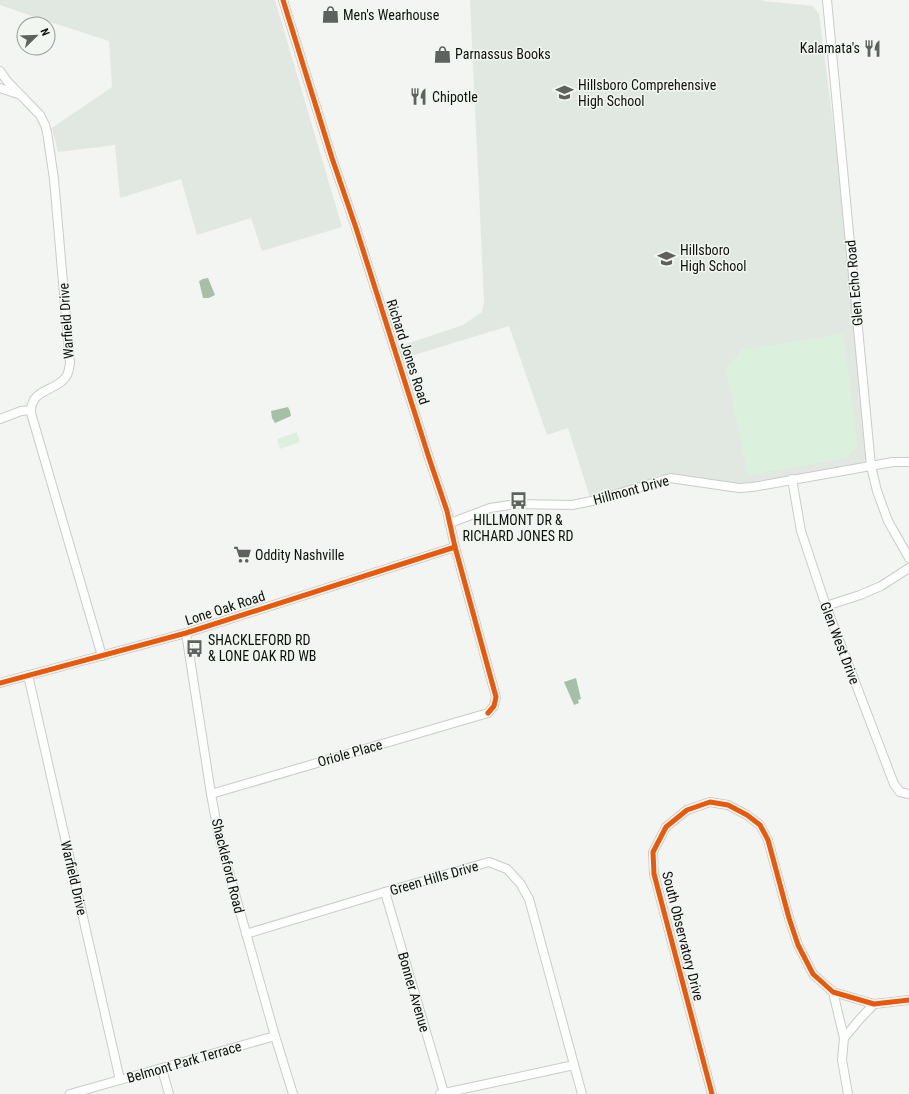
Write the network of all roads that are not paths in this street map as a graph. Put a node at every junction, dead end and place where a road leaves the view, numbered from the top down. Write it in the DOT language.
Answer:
graph roads {
  1 [pos="283,0"];
  2 [pos="827,0"];
  3 [pos="0,72"];
  4 [pos="0,88"];
  5 [pos="20,94"];
  6 [pos="31,410"];
  7 [pos="0,419"];
  8 [pos="909,462"];
  9 [pos="871,466"];
  10 [pos="792,480"];
  11 [pos="450,522"];
  12 [pos="455,547"];
  13 [pos="909,558"];
  14 [pos="909,568"];
  15 [pos="826,606"];
  16 [pos="186,633"];
  17 [pos="102,656"];
  18 [pos="28,676"];
  19 [pos="0,683"];
  20 [pos="488,713"];
  21 [pos="211,794"];
  22 [pos="909,794"];
  23 [pos="385,892"];
  24 [pos="246,934"];
  25 [pos="833,992"];
  26 [pos="909,1000"];
  27 [pos="874,1004"];
  28 [pos="275,1036"];
  29 [pos="844,1038"];
  30 [pos="574,1066"];
  31 [pos="162,1069"];
  32 [pos="120,1080"];
  33 [pos="441,1093"];
  34 [pos="70,1094"];
  35 [pos="169,1094"];
  36 [pos="293,1094"];
  37 [pos="582,1094"];
  38 [pos="712,1094"];
  39 [pos="848,1094"];
  1 -- 11 [label="street, Richard Jones Road"];
  2 -- 9 [label="street, Glen Echo Road"];
  3 -- 5 [label="street, Warfield Drive"];
  4 -- 5 [label="street"];
  5 -- 6 [label="street, Warfield Drive"];
  6 -- 7 [label="street"];
  6 -- 17 [label="street"];
  8 -- 9 [label="street, Hillmont Drive"];
  9 -- 10 [label="street, Hillmont Drive"];
  9 -- 13 [label="street, Glen Echo Road"];
  10 -- 11 [label="street, Hillmont Drive"];
  10 -- 15 [label="street, Glen West Drive"];
  11 -- 12 [label="street, Richard Jones Road"];
  12 -- 16 [label="street, Lone Oak Road"];
  12 -- 20 [label="street, Richard Jones Road"];
  14 -- 15 [label="street"];
  15 -- 22 [label="street, Glen West Drive"];
  16 -- 17 [label="street, Lone Oak Road"];
  16 -- 21 [label="street, Shackleford Road"];
  17 -- 18 [label="street, Lone Oak Road"];
  18 -- 19 [label="street, Lone Oak Road"];
  18 -- 32 [label="street, Warfield Drive"];
  20 -- 21 [label="street, Oriole Place"];
  21 -- 24 [label="street, Shackleford Road"];
  23 -- 24 [label="street, Green Hills Drive"];
  23 -- 30 [label="street, Green Hills Drive"];
  23 -- 33 [label="street, Bonner Avenue"];
  24 -- 28 [label="street, Shackleford Road"];
  25 -- 27 [label="street"];
  25 -- 29 [label="street"];
  25 -- 38 [label="street, South Observatory Drive"];
  26 -- 27 [label="street"];
  27 -- 29 [label="street"];
  28 -- 31 [label="street, Belmont Park Terrace"];
  28 -- 36 [label="street, Shackleford Road"];
  29 -- 39 [label="street"];
  30 -- 33 [label="street"];
  30 -- 37 [label="street, Green Hills Drive"];
  31 -- 32 [label="street, Belmont Park Terrace"];
  31 -- 35 [label="street"];
  32 -- 34 [label="street, Belmont Park Terrace"];
}
